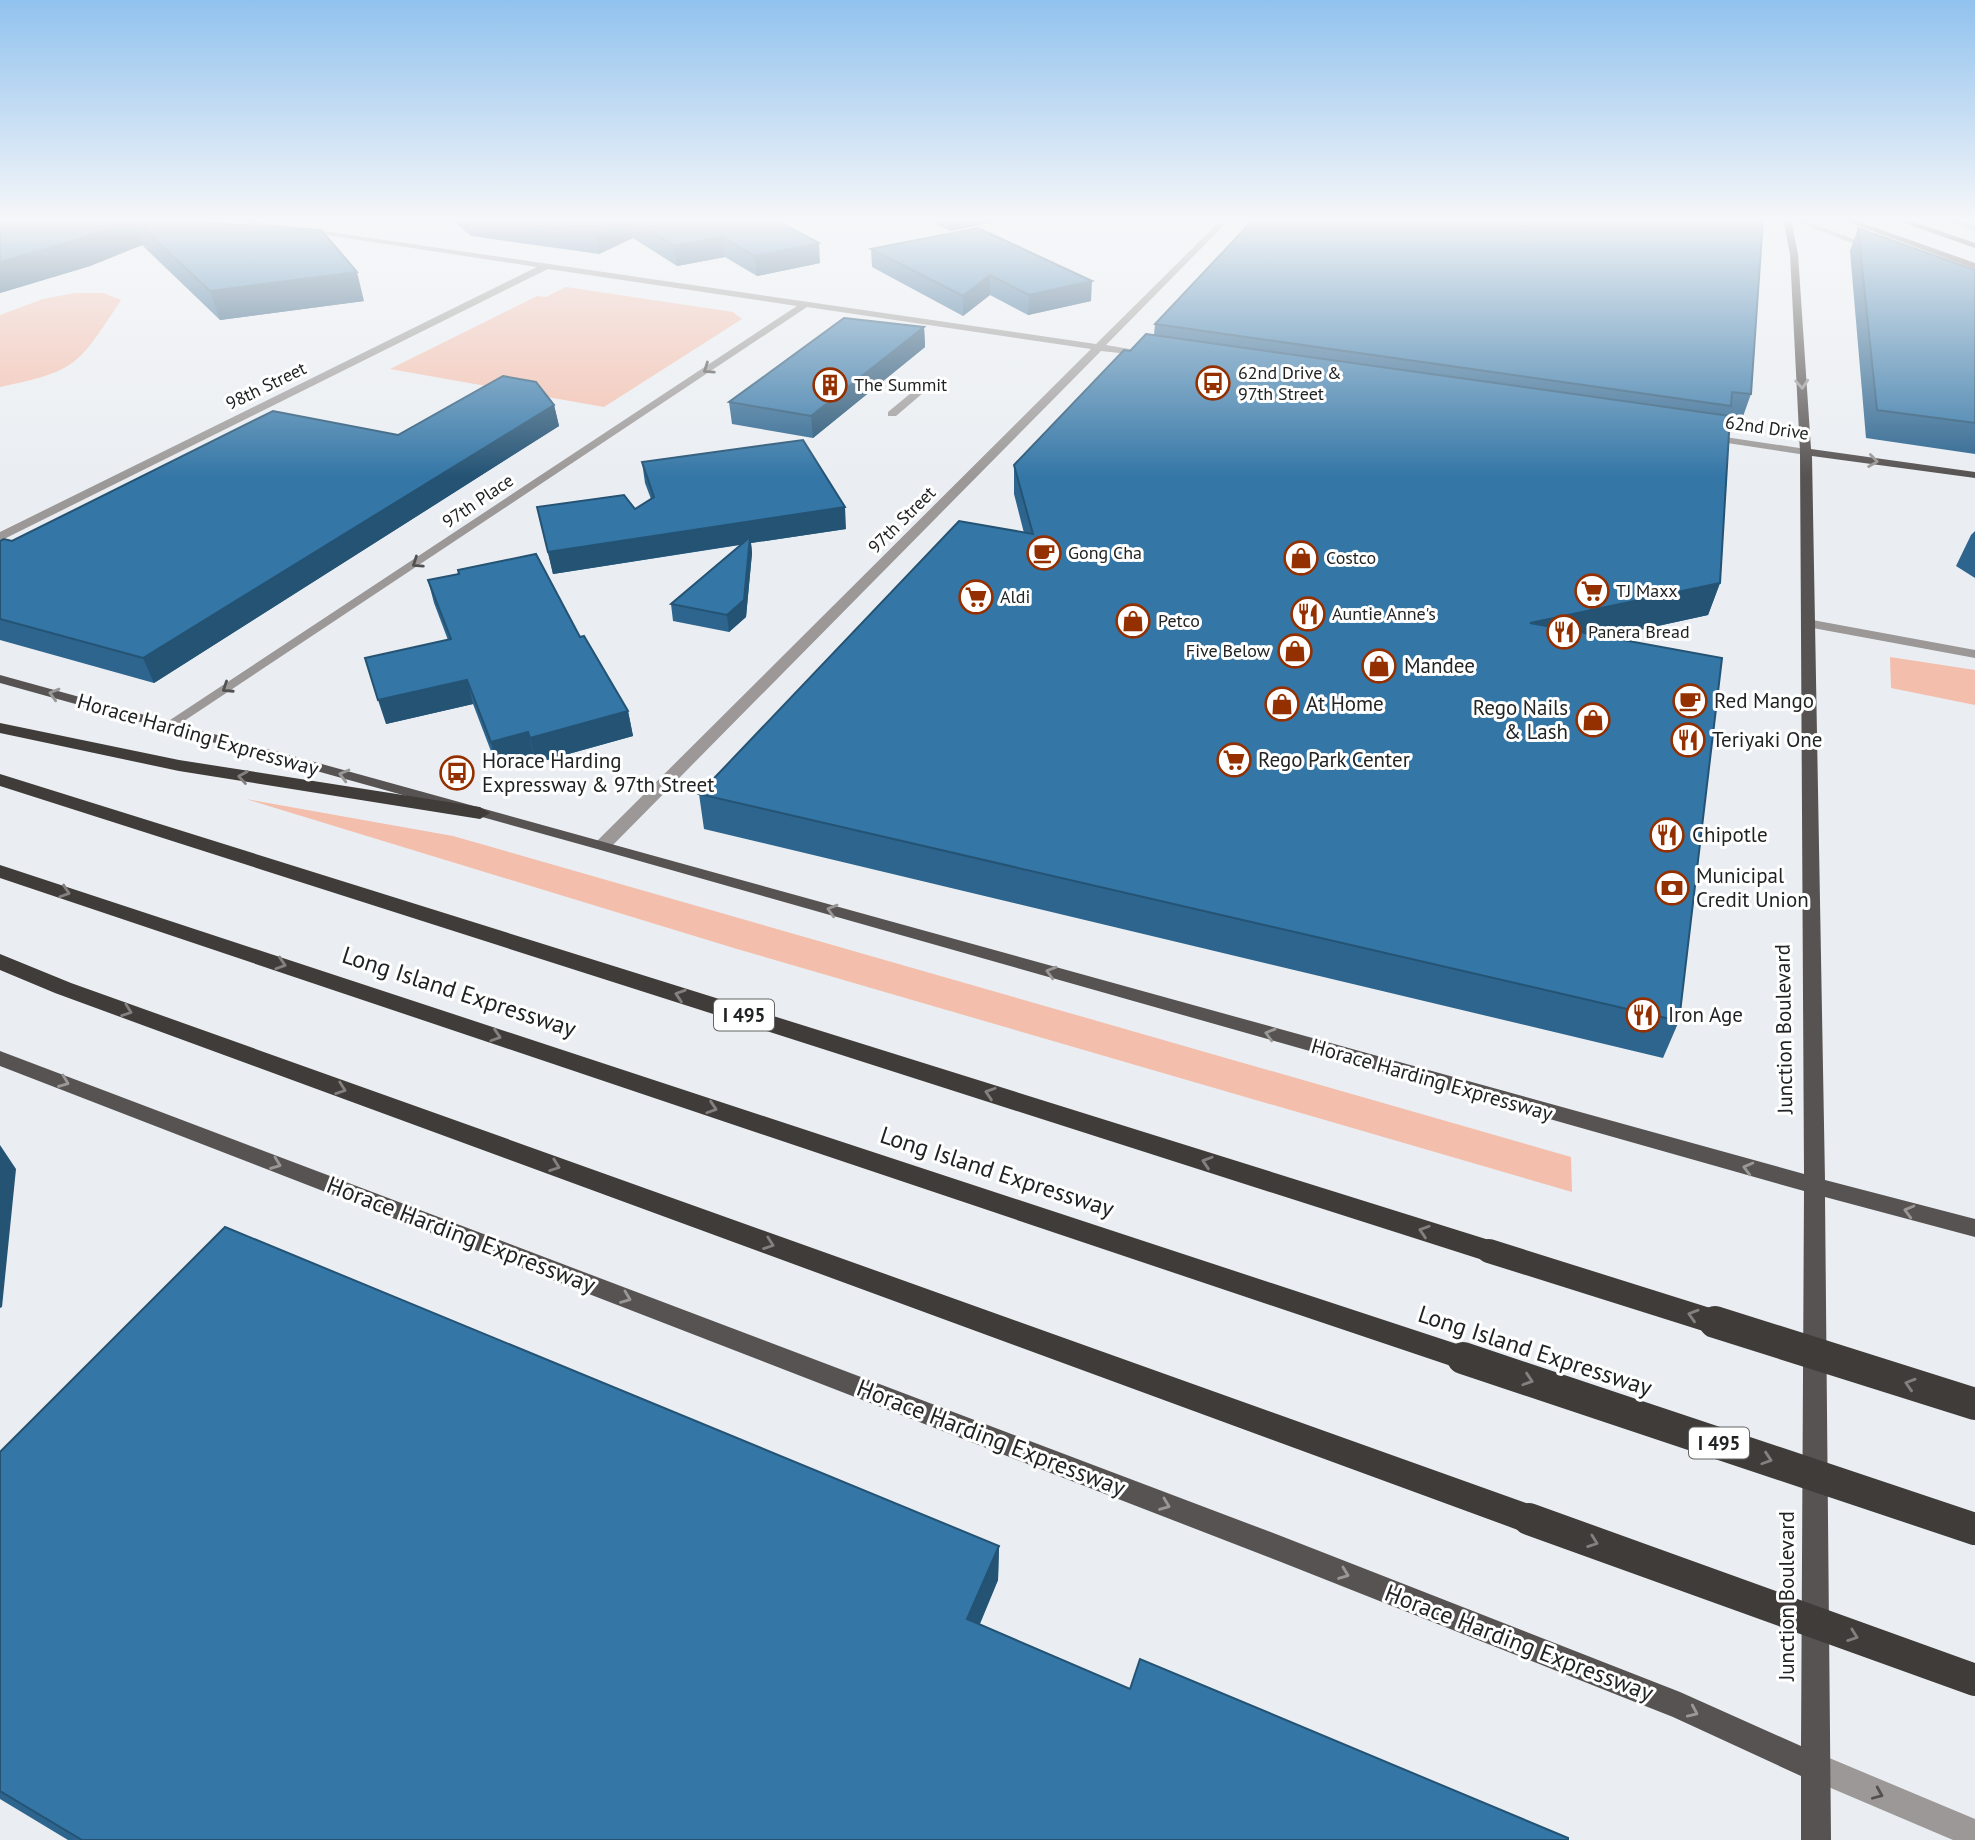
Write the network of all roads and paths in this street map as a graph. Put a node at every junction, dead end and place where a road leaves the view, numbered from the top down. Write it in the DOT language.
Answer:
graph roads {
  1 [pos="469,305"];
  2 [pos="805,305"];
  3 [pos="812,305"];
  4 [pos="1140,305"];
  5 [pos="1797,305"];
  6 [pos="1098,347"];
  7 [pos="1152,355"];
  8 [pos="932,380"];
  9 [pos="892,414"];
  10 [pos="1695,435"];
  11 [pos="1806,452"];
  12 [pos="1975,475"];
  13 [pos="0,537"];
  14 [pos="1807,623"];
  15 [pos="1975,654"];
  16 [pos="0,679"];
  17 [pos="0,727"];
  18 [pos="169,727"];
  19 [pos="0,780"];
  20 [pos="480,813"];
  21 [pos="603,845"];
  22 [pos="0,871"];
  23 [pos="0,961"];
  24 [pos="0,970"];
  25 [pos="63,988"];
  26 [pos="0,1058"];
  27 [pos="1814,1186"];
  28 [pos="1975,1228"];
  29 [pos="1975,1404"];
  30 [pos="1975,1528"];
  31 [pos="1975,1680"];
  32 [pos="1815,1767"];
  33 [pos="1975,1834"];
  34 [pos="1816,1840"];
  1 -- 13 [label="street, 98th Street"];
  2 -- 18 [label="street, 97th Place, one-way"];
  3 -- 6 [label="street"];
  4 -- 6 [label="street, 97th Street"];
  5 -- 11 [label="main road, Junction Boulevard, one-way"];
  6 -- 7 [label="street"];
  6 -- 21 [label="street, 97th Street"];
  8 -- 9 [label="street"];
  10 -- 11 [label="street, 62nd Drive"];
  11 -- 12 [label="main road, 62nd Drive, one-way"];
  11 -- 14 [label="main road, Junction Boulevard"];
  14 -- 15 [label="street"];
  14 -- 27 [label="main road, Junction Boulevard"];
  18 -- 16 [label="main road, Horace Harding Expressway, one-way"];
  20 -- 17 [label="highway, one-way"];
  20 -- 18 [label="main road, Horace Harding Expressway, one-way"];
  29 -- 19 [label="highway, I 495, one-way, bridge"];
  20 -- 21 [label="main road, Horace Harding Expressway"];
  27 -- 21 [label="main road, Horace Harding Expressway, one-way"];
  22 -- 30 [label="highway, Long Island Expressway / I 495, one-way, bridge"];
  23 -- 25 [label="highway"];
  24 -- 25 [label="highway"];
  25 -- 31 [label="highway, one-way, bridge"];
  26 -- 32 [label="main road, Horace Harding Expressway, one-way"];
  28 -- 27 [label="main road, Horace Harding Expressway, one-way"];
  27 -- 32 [label="main road, Junction Boulevard"];
  32 -- 33 [label="street, Horace Harding Expressway, one-way"];
  32 -- 34 [label="main road, Junction Boulevard"];
}
